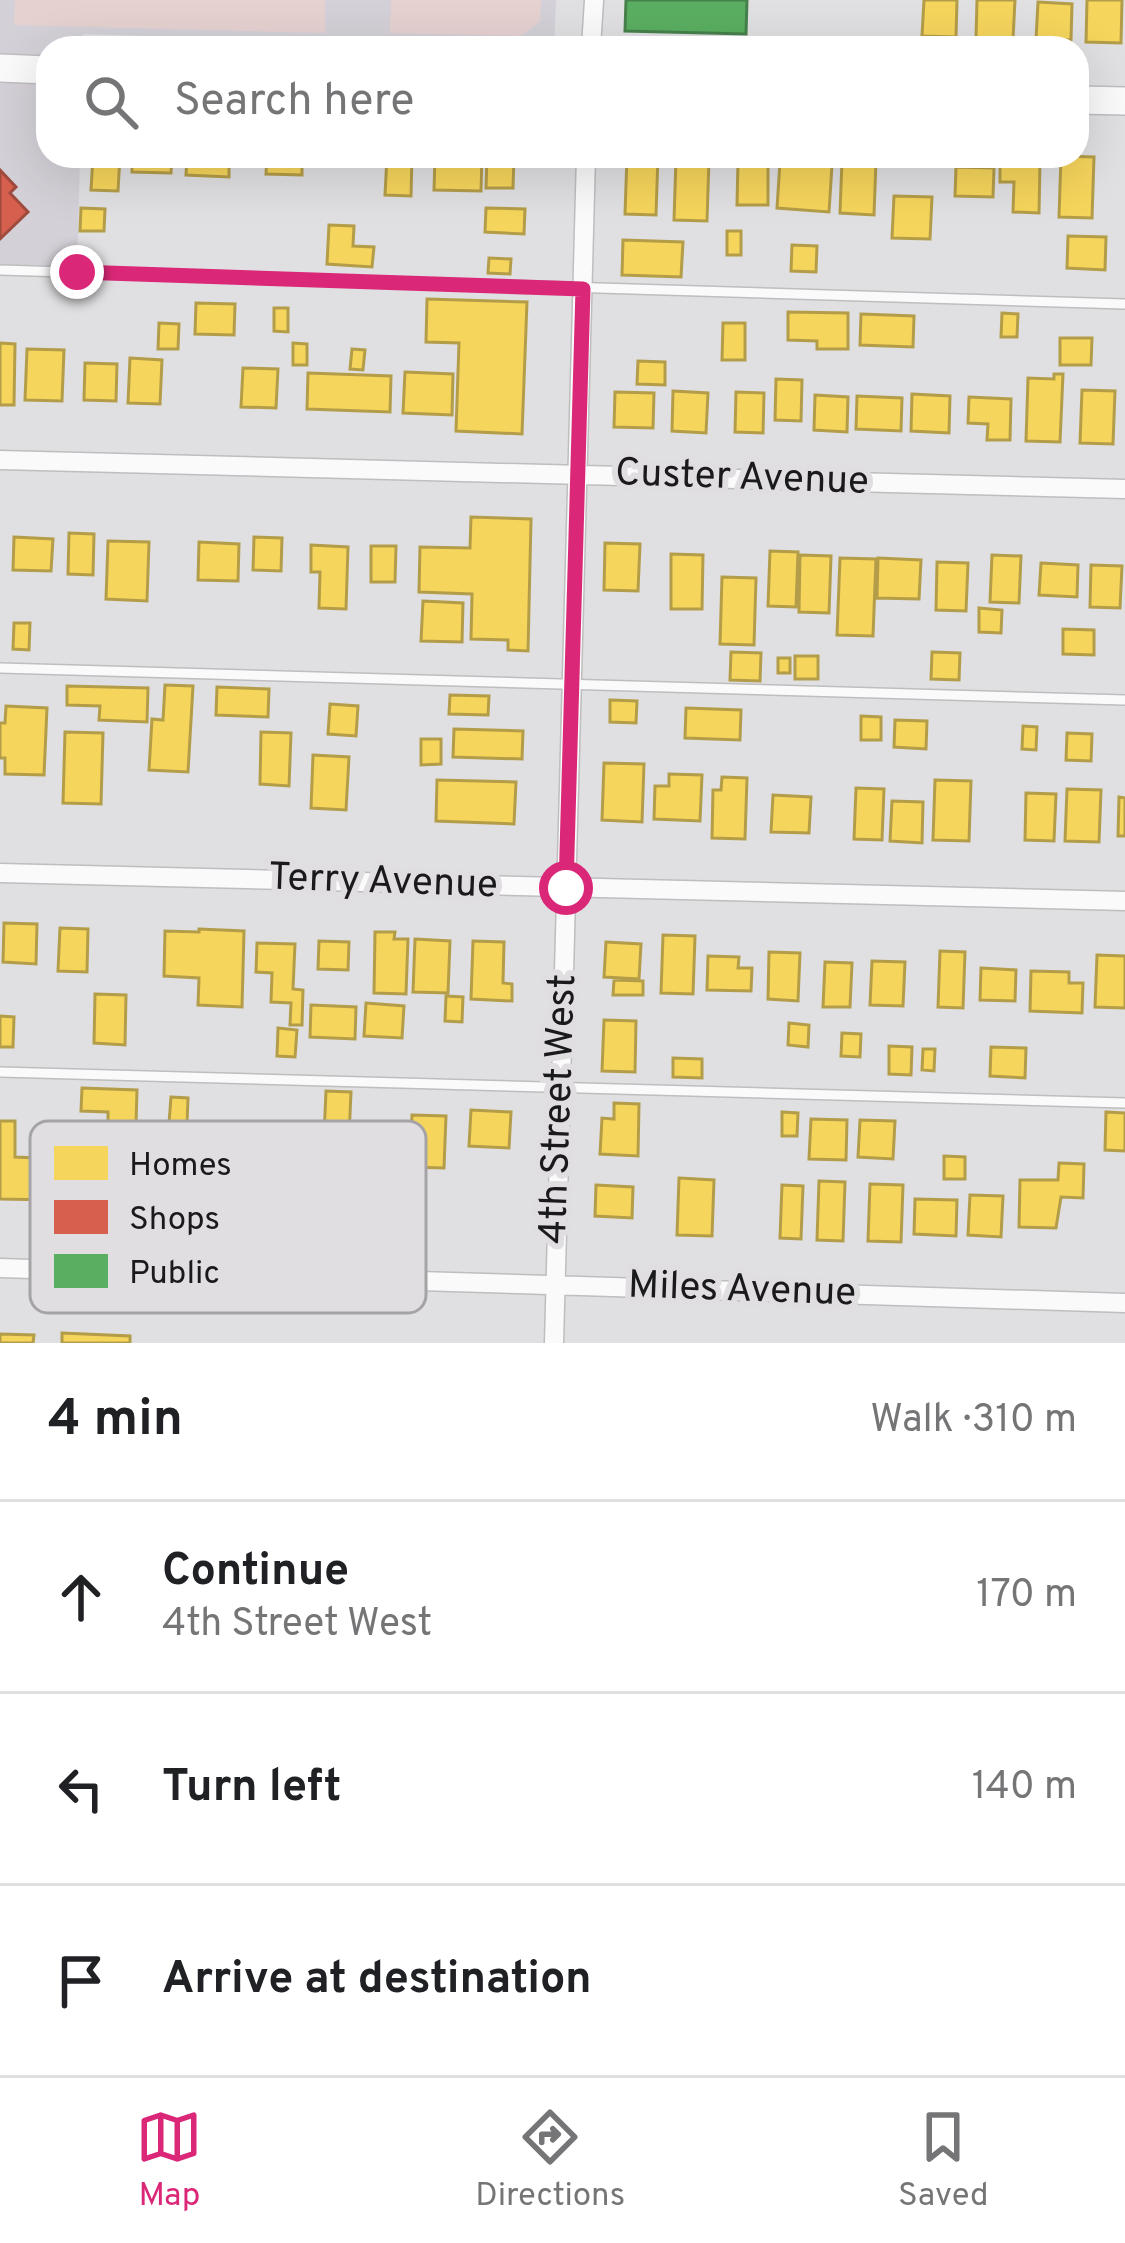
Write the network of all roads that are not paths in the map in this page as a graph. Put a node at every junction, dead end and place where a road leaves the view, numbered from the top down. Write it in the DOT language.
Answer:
graph roads {
  1 [pos="594,0"];
  2 [pos="592,36"];
  3 [pos="0,68"];
  4 [pos="36,70"];
  5 [pos="1089,100"];
  6 [pos="1125,101"];
  7 [pos="586,168"];
  8 [pos="0,270"];
  9 [pos="583,289"];
  10 [pos="1125,304"];
  11 [pos="0,460"];
  12 [pos="578,475"];
  13 [pos="1125,490"];
  14 [pos="0,668"];
  15 [pos="572,685"];
  16 [pos="1125,700"];
  17 [pos="0,873"];
  18 [pos="566,888"];
  19 [pos="1125,901"];
  20 [pos="0,1072"];
  21 [pos="561,1090"];
  22 [pos="1125,1103"];
  23 [pos="0,1268"];
  24 [pos="30,1269"];
  25 [pos="426,1281"];
  26 [pos="556,1285"];
  27 [pos="1125,1303"];
  28 [pos="554,1343"];
  1 -- 2 [label="street"];
  3 -- 4 [label="main road"];
  5 -- 6 [label="main road"];
  7 -- 9 [label="street, 4th Street West"];
  8 -- 9 [label="lane"];
  9 -- 10 [label="lane"];
  9 -- 12 [label="street, 4th Street West"];
  11 -- 12 [label="street, Custer Avenue"];
  12 -- 13 [label="street, Custer Avenue"];
  12 -- 15 [label="street, 4th Street West"];
  14 -- 15 [label="lane"];
  15 -- 16 [label="lane"];
  15 -- 18 [label="street, 4th Street West"];
  17 -- 18 [label="street, Terry Avenue"];
  18 -- 19 [label="street, Terry Avenue"];
  18 -- 21 [label="street, 4th Street West"];
  20 -- 21 [label="lane"];
  21 -- 22 [label="lane"];
  21 -- 26 [label="street, 4th Street West"];
  23 -- 24 [label="street, Miles Avenue"];
  25 -- 26 [label="street, Miles Avenue"];
  26 -- 27 [label="street, Miles Avenue"];
  26 -- 28 [label="street, 4th Street West"];
}
